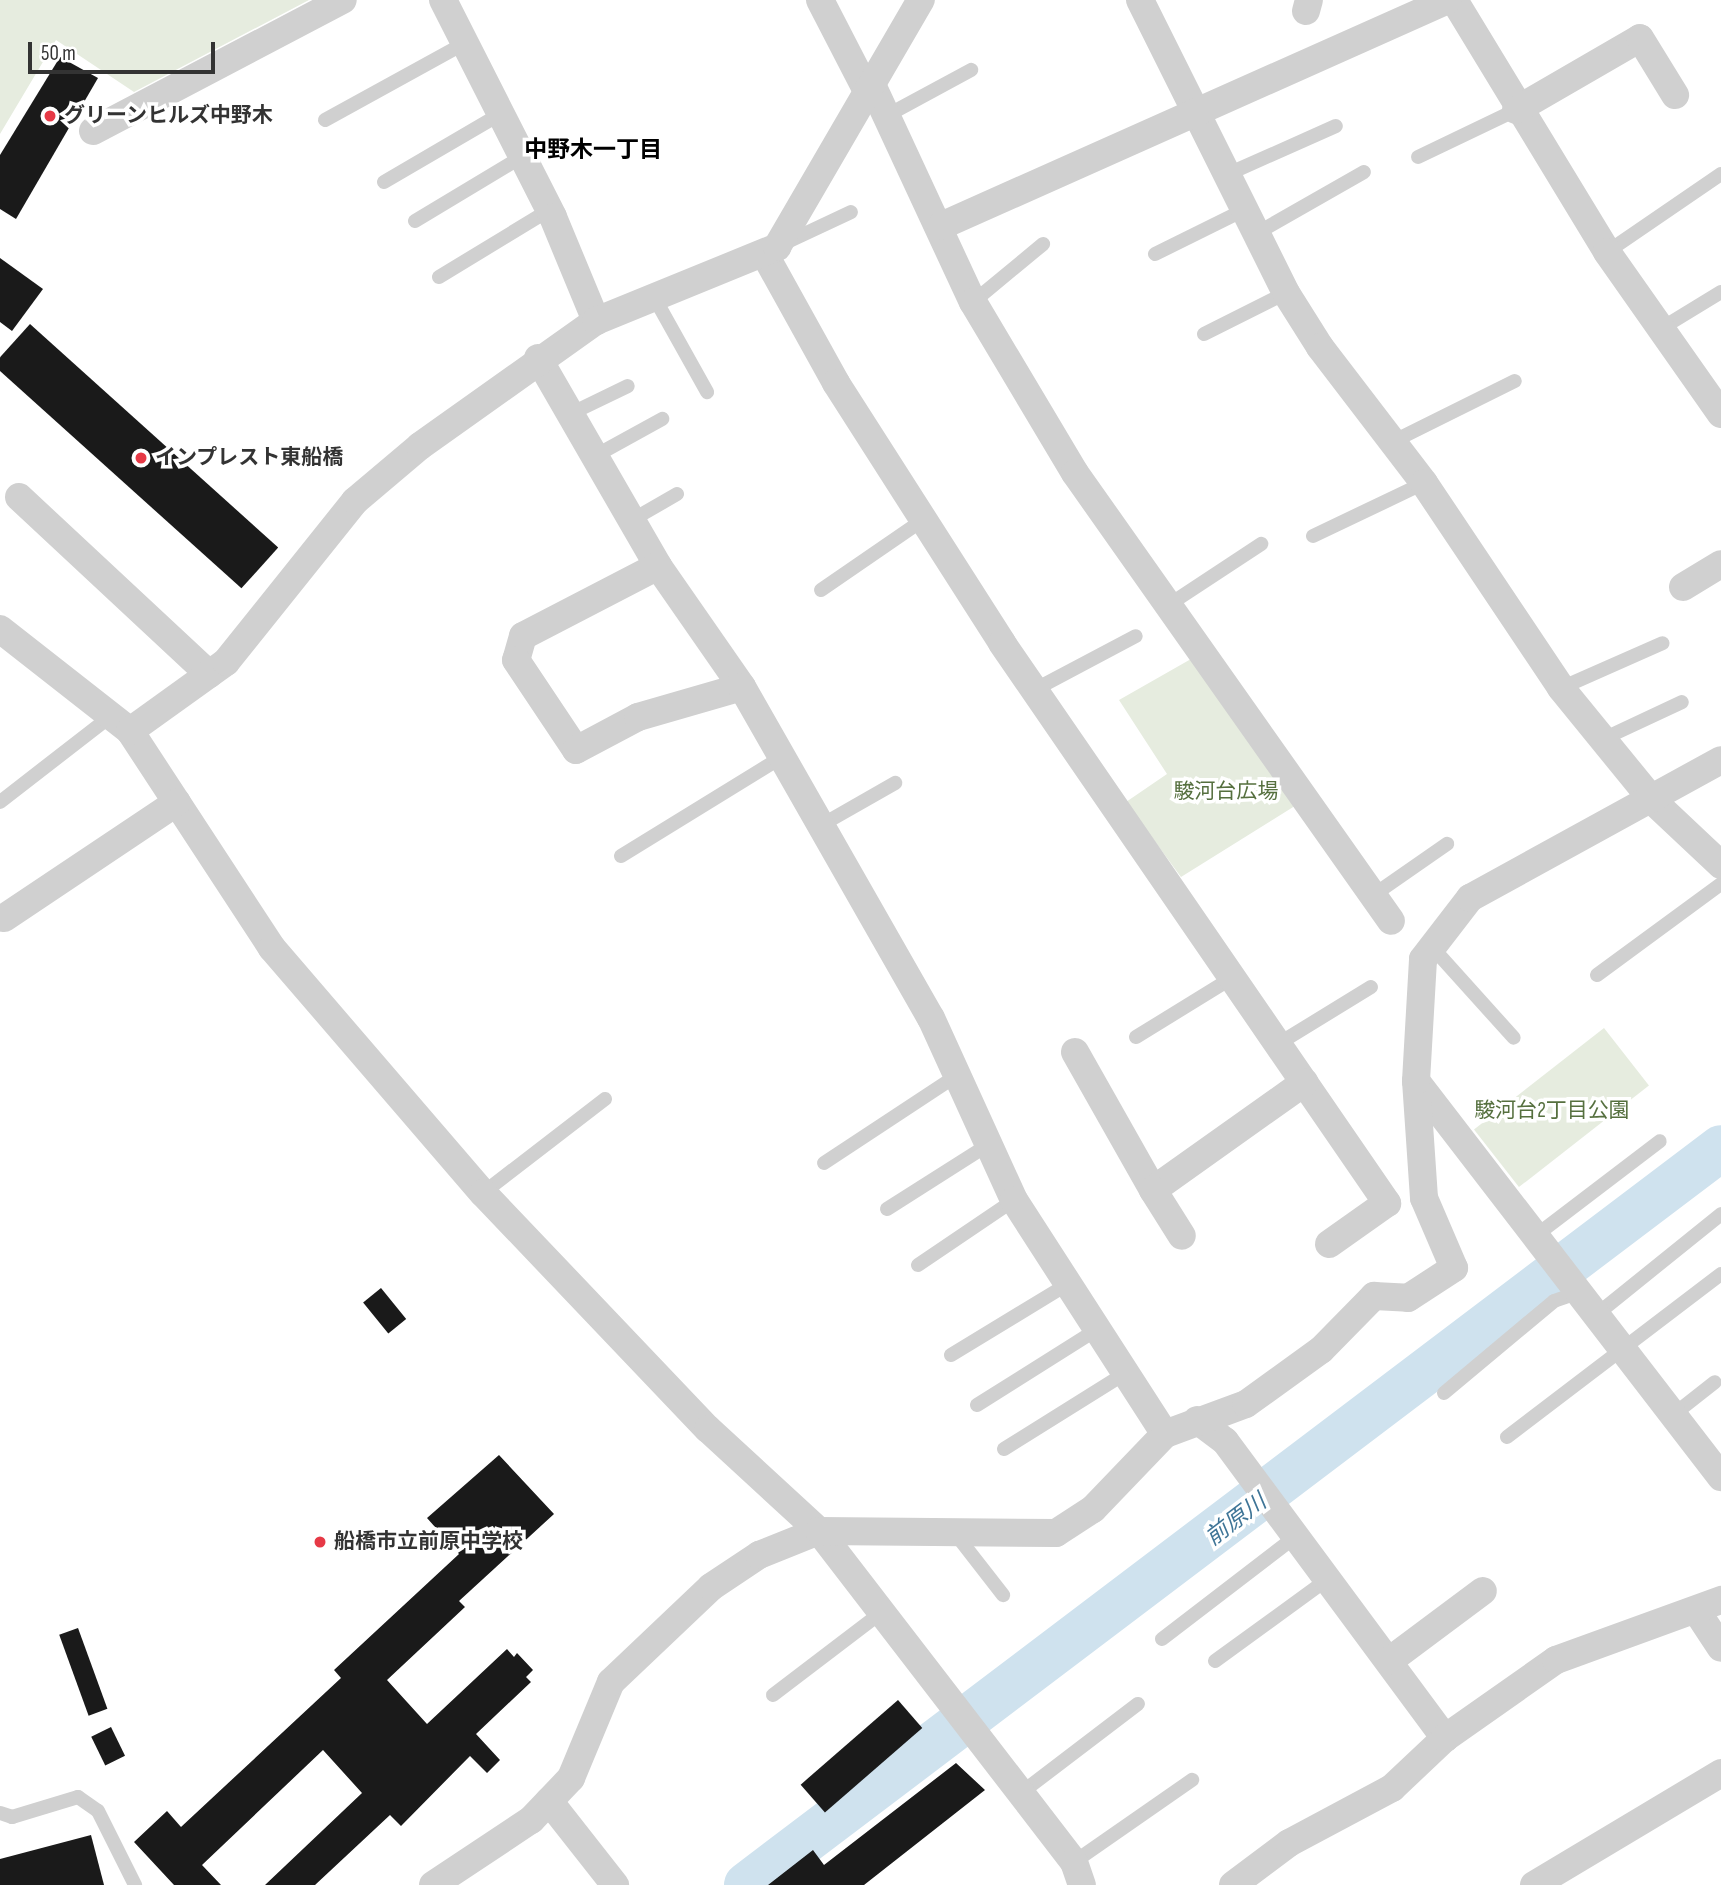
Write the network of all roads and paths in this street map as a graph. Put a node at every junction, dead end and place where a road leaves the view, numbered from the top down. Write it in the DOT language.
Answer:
graph roads {
  1 [pos="343,0"];
  2 [pos="820,0"];
  3 [pos="921,0"];
  4 [pos="1140,0"];
  5 [pos="1448,0"];
  6 [pos="1454,0"];
  7 [pos="446,1"];
  8 [pos="465,43"];
  9 [pos="971,69"];
  10 [pos="1675,95"];
  11 [pos="876,100"];
  12 [pos="1197,107"];
  13 [pos="1516,110"];
  14 [pos="502,113"];
  15 [pos="325,120"];
  16 [pos="1336,127"];
  17 [pos="93,131"];
  18 [pos="523,156"];
  19 [pos="1418,157"];
  20 [pos="1364,172"];
  21 [pos="1228,174"];
  22 [pos="1721,174"];
  23 [pos="384,182"];
  24 [pos="549,210"];
  25 [pos="851,212"];
  26 [pos="415,221"];
  27 [pos="1251,221"];
  28 [pos="940,226"];
  29 [pos="1044,244"];
  30 [pos="770,250"];
  31 [pos="1607,252"];
  32 [pos="1155,254"];
  33 [pos="439,277"];
  34 [pos="1721,292"];
  35 [pos="1286,293"];
  36 [pos="654,297"];
  37 [pos="973,302"];
  38 [pos="596,320"];
  39 [pos="1662,328"];
  40 [pos="1204,334"];
  41 [pos="538,358"];
  42 [pos="1515,381"];
  43 [pos="628,386"];
  44 [pos="707,393"];
  45 [pos="570,414"];
  46 [pos="1721,414"];
  47 [pos="662,419"];
  48 [pos="1392,442"];
  49 [pos="595,456"];
  50 [pos="1424,483"];
  51 [pos="677,494"];
  52 [pos="19,497"];
  53 [pos="632,520"];
  54 [pos="923,520"];
  55 [pos="1313,536"];
  56 [pos="1261,544"];
  57 [pos="1721,564"];
  58 [pos="658,566"];
  59 [pos="1683,587"];
  60 [pos="821,590"];
  61 [pos="1167,606"];
  62 [pos="0,629"];
  63 [pos="1136,636"];
  64 [pos="1663,643"];
  65 [pos="209,674"];
  66 [pos="742,687"];
  67 [pos="1561,688"];
  68 [pos="1034,690"];
  69 [pos="1682,702"];
  70 [pos="121,724"];
  71 [pos="1603,739"];
  72 [pos="785,755"];
  73 [pos="1721,760"];
  74 [pos="895,783"];
  75 [pos="0,802"];
  76 [pos="177,802"];
  77 [pos="1654,802"];
  78 [pos="825,823"];
  79 [pos="1447,844"];
  80 [pos="621,856"];
  81 [pos="1721,865"];
  82 [pos="1721,884"];
  83 [pos="1376,894"];
  84 [pos="4,918"];
  85 [pos="1391,921"];
  86 [pos="1433,947"];
  87 [pos="1597,975"];
  88 [pos="1232,978"];
  89 [pos="1371,987"];
  90 [pos="1136,1037"];
  91 [pos="1514,1038"];
  92 [pos="1278,1044"];
  93 [pos="1075,1052"];
  94 [pos="953,1078"];
  95 [pos="1416,1081"];
  96 [pos="1304,1082"];
  97 [pos="605,1099"];
  98 [pos="1660,1141"];
  99 [pos="988,1145"];
  100 [pos="824,1163"];
  101 [pos="1153,1190"];
  102 [pos="483,1193"];
  103 [pos="1014,1200"];
  104 [pos="887,1209"];
  105 [pos="1721,1214"];
  106 [pos="1182,1236"];
  107 [pos="1534,1237"];
  108 [pos="1329,1244"];
  109 [pos="918,1265"];
  110 [pos="1721,1274"];
  111 [pos="1566,1279"];
  112 [pos="1066,1285"];
  113 [pos="1595,1315"];
  114 [pos="1096,1331"];
  115 [pos="1623,1351"];
  116 [pos="951,1355"];
  117 [pos="1124,1374"];
  118 [pos="1715,1382"];
  119 [pos="1444,1392"];
  120 [pos="977,1405"];
  121 [pos="1673,1415"];
  122 [pos="1198,1420"];
  123 [pos="1165,1434"];
  124 [pos="1507,1437"];
  125 [pos="1004,1449"];
  126 [pos="1721,1477"];
  127 [pos="819,1531"];
  128 [pos="954,1532"];
  129 [pos="1296,1536"];
  130 [pos="1328,1579"];
  131 [pos="1483,1591"];
  132 [pos="1003,1595"];
  133 [pos="1709,1605"];
  134 [pos="882,1612"];
  135 [pos="1162,1639"];
  136 [pos="1721,1648"];
  137 [pos="1215,1661"];
  138 [pos="1389,1661"];
  139 [pos="773,1695"];
  140 [pos="1138,1704"];
  141 [pos="1445,1738"];
  142 [pos="1721,1773"];
  143 [pos="1192,1780"];
  144 [pos="1021,1793"];
  145 [pos="549,1801"];
  146 [pos="0,1813"];
  147 [pos="1078,1874"];
  148 [pos="135,1885"];
  149 [pos="433,1885"];
  150 [pos="615,1885"];
  151 [pos="1233,1885"];
  152 [pos="1534,1885"];
  1 -- 17 [label="street"];
  2 -- 11 [label="street"];
  3 -- 11 [label="street"];
  4 -- 12 [label="street"];
  5 -- 12 [label="street"];
  6 -- 13 [label="street"];
  7 -- 8 [label="street"];
  8 -- 14 [label="street"];
  8 -- 15 [label="lane"];
  9 -- 11 [label="lane"];
  10 -- 13 [label="street"];
  11 -- 28 [label="street"];
  11 -- 30 [label="street"];
  12 -- 21 [label="street"];
  12 -- 28 [label="street"];
  13 -- 19 [label="lane"];
  13 -- 31 [label="street"];
  14 -- 18 [label="street"];
  14 -- 23 [label="lane"];
  16 -- 21 [label="lane"];
  18 -- 24 [label="street"];
  18 -- 26 [label="lane"];
  20 -- 27 [label="lane"];
  21 -- 27 [label="street"];
  22 -- 31 [label="lane"];
  24 -- 33 [label="lane"];
  24 -- 38 [label="street"];
  25 -- 30 [label="lane"];
  27 -- 32 [label="lane"];
  27 -- 35 [label="street"];
  28 -- 37 [label="street"];
  29 -- 37 [label="lane"];
  30 -- 36 [label="street"];
  30 -- 54 [label="street"];
  31 -- 39 [label="street"];
  34 -- 39 [label="lane"];
  35 -- 40 [label="lane"];
  35 -- 48 [label="street"];
  36 -- 38 [label="street"];
  36 -- 44 [label="lane"];
  37 -- 61 [label="street"];
  38 -- 41 [label="street"];
  39 -- 46 [label="street"];
  41 -- 45 [label="street"];
  41 -- 65 [label="street"];
  42 -- 48 [label="lane"];
  43 -- 45 [label="lane"];
  45 -- 49 [label="street"];
  47 -- 49 [label="lane"];
  48 -- 50 [label="street"];
  49 -- 53 [label="street"];
  50 -- 55 [label="lane"];
  50 -- 67 [label="street"];
  51 -- 53 [label="lane"];
  52 -- 65 [label="street"];
  53 -- 58 [label="street"];
  54 -- 60 [label="lane"];
  54 -- 68 [label="street"];
  56 -- 61 [label="lane"];
  57 -- 59 [label="street"];
  58 -- 66 [label="street"];
  58 -- 66 [label="street"];
  61 -- 83 [label="street"];
  62 -- 70 [label="street"];
  63 -- 68 [label="lane"];
  64 -- 67 [label="lane"];
  65 -- 70 [label="street"];
  66 -- 72 [label="street"];
  67 -- 71 [label="street"];
  68 -- 88 [label="street"];
  69 -- 71 [label="lane"];
  70 -- 75 [label="lane"];
  70 -- 76 [label="street"];
  71 -- 77 [label="street"];
  72 -- 78 [label="street"];
  72 -- 80 [label="lane"];
  73 -- 77 [label="street"];
  74 -- 78 [label="lane"];
  76 -- 84 [label="street"];
  76 -- 102 [label="street"];
  77 -- 81 [label="street"];
  77 -- 86 [label="street"];
  78 -- 94 [label="street"];
  79 -- 83 [label="lane"];
  82 -- 87 [label="lane"];
  83 -- 85 [label="street"];
  86 -- 91 [label="lane"];
  86 -- 95 [label="street"];
  88 -- 90 [label="lane"];
  88 -- 92 [label="street"];
  89 -- 92 [label="lane"];
  92 -- 96 [label="street"];
  93 -- 101 [label="street"];
  94 -- 99 [label="street"];
  94 -- 100 [label="lane"];
  95 -- 107 [label="street"];
  95 -- 122 [label="street"];
  96 -- 101 [label="street"];
  96 -- 108 [label="street"];
  97 -- 102 [label="lane"];
  98 -- 107 [label="lane"];
  99 -- 103 [label="street"];
  99 -- 104 [label="lane"];
  101 -- 106 [label="street"];
  102 -- 127 [label="street"];
  103 -- 109 [label="lane"];
  103 -- 112 [label="street"];
  105 -- 113 [label="lane"];
  107 -- 111 [label="street"];
  110 -- 115 [label="lane"];
  111 -- 113 [label="street"];
  111 -- 119 [label="lane"];
  112 -- 114 [label="street"];
  112 -- 116 [label="lane"];
  113 -- 115 [label="street"];
  114 -- 117 [label="street"];
  114 -- 120 [label="lane"];
  115 -- 121 [label="street"];
  115 -- 124 [label="lane"];
  117 -- 123 [label="street"];
  117 -- 125 [label="lane"];
  118 -- 121 [label="lane"];
  121 -- 126 [label="street"];
  122 -- 123 [label="street"];
  122 -- 129 [label="street"];
  123 -- 128 [label="street"];
  127 -- 128 [label="street"];
  127 -- 134 [label="street"];
  127 -- 145 [label="street"];
  128 -- 132 [label="lane"];
  129 -- 130 [label="street"];
  129 -- 135 [label="lane"];
  130 -- 137 [label="lane"];
  130 -- 138 [label="street"];
  131 -- 138 [label="street"];
  133 -- 136 [label="street"];
  133 -- 141 [label="street"];
  134 -- 139 [label="lane"];
  134 -- 144 [label="street"];
  138 -- 141 [label="street"];
  140 -- 144 [label="lane"];
  141 -- 151 [label="street"];
  142 -- 152 [label="street"];
  143 -- 147 [label="lane"];
  144 -- 147 [label="street"];
  145 -- 149 [label="street"];
  145 -- 150 [label="street"];
  146 -- 148 [label="lane"];
}
